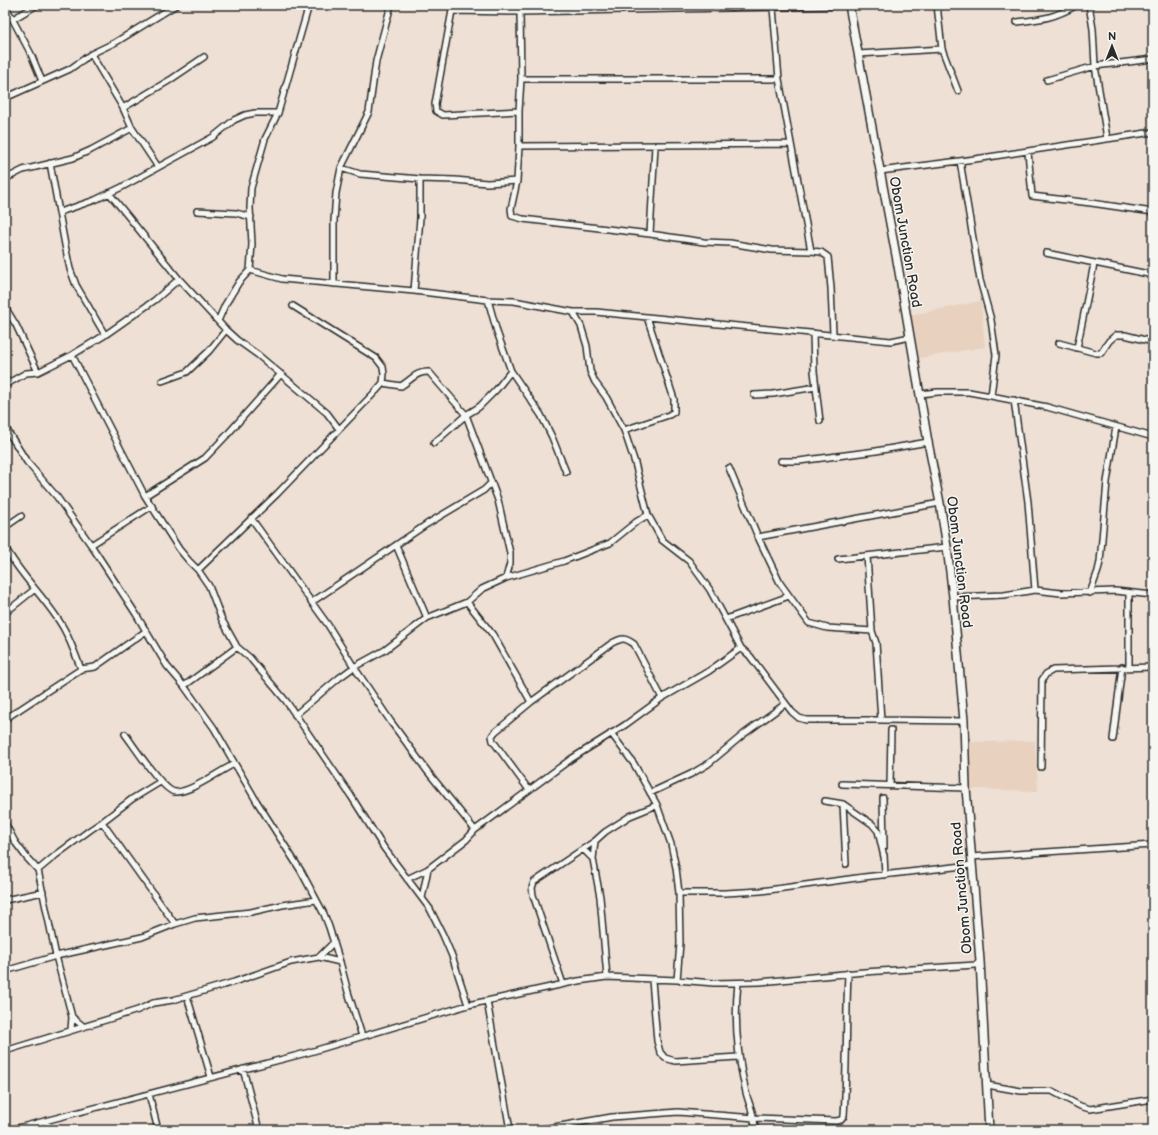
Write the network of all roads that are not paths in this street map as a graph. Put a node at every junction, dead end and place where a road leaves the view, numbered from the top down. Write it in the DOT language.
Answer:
graph roads {
  1 [pos="5,5"];
  2 [pos="37,5"];
  3 [pos="176,5"];
  4 [pos="309,5"];
  5 [pos="391,5"];
  6 [pos="838,5"];
  7 [pos="849,5"];
  8 [pos="937,5"];
  9 [pos="1077,5"];
  10 [pos="1089,5"];
  11 [pos="452,8"];
  12 [pos="773,8"];
  13 [pos="520,12"];
  14 [pos="13,19"];
  15 [pos="1017,22"];
  16 [pos="942,49"];
  17 [pos="91,54"];
  18 [pos="858,54"];
  19 [pos="204,57"];
  20 [pos="1153,59"];
  21 [pos="1095,66"];
  22 [pos="779,79"];
  23 [pos="521,80"];
  24 [pos="1047,80"];
  25 [pos="42,82"];
  26 [pos="958,91"];
  27 [pos="5,98"];
  28 [pos="123,108"];
  29 [pos="519,111"];
  30 [pos="278,113"];
  31 [pos="132,128"];
  32 [pos="1153,132"];
  33 [pos="1107,138"];
  34 [pos="791,144"];
  35 [pos="520,146"];
  36 [pos="655,146"];
  37 [pos="1028,152"];
  38 [pos="960,161"];
  39 [pos="50,162"];
  40 [pos="158,167"];
  41 [pos="341,168"];
  42 [pos="880,172"];
  43 [pos="5,179"];
  44 [pos="420,179"];
  45 [pos="517,181"];
  46 [pos="109,194"];
  47 [pos="60,212"];
  48 [pos="197,212"];
  49 [pos="1153,212"];
  50 [pos="251,217"];
  51 [pos="650,234"];
  52 [pos="811,251"];
  53 [pos="1046,254"];
  54 [pos="1094,264"];
  55 [pos="250,270"];
  56 [pos="1153,275"];
  57 [pos="179,279"];
  58 [pos="334,284"];
  59 [pos="414,291"];
  60 [pos="488,300"];
  61 [pos="294,306"];
  62 [pos="5,307"];
  63 [pos="573,312"];
  64 [pos="647,317"];
  65 [pos="218,321"];
  66 [pos="226,330"];
  67 [pos="813,333"];
  68 [pos="833,334"];
  69 [pos="105,335"];
  70 [pos="910,337"];
  71 [pos="1153,342"];
  72 [pos="1059,343"];
  73 [pos="1077,348"];
  74 [pos="72,355"];
  75 [pos="511,371"];
  76 [pos="38,372"];
  77 [pos="280,374"];
  78 [pos="162,381"];
  79 [pos="383,383"];
  80 [pos="5,385"];
  81 [pos="816,387"];
  82 [pos="920,394"];
  83 [pos="754,396"];
  84 [pos="991,396"];
  85 [pos="1014,400"];
  86 [pos="466,415"];
  87 [pos="820,421"];
  88 [pos="5,427"];
  89 [pos="1116,427"];
  90 [pos="339,429"];
  91 [pos="624,430"];
  92 [pos="1153,437"];
  93 [pos="928,442"];
  94 [pos="434,443"];
  95 [pos="782,461"];
  96 [pos="729,468"];
  97 [pos="566,472"];
  98 [pos="491,483"];
  99 [pos="145,496"];
  100 [pos="940,503"];
  101 [pos="152,506"];
  102 [pos="648,515"];
  103 [pos="21,516"];
  104 [pos="251,518"];
  105 [pos="5,527"];
  106 [pos="758,537"];
  107 [pos="91,545"];
  108 [pos="396,545"];
  109 [pos="5,547"];
  110 [pos="947,547"];
  111 [pos="867,556"];
  112 [pos="838,559"];
  113 [pos="198,570"];
  114 [pos="506,578"];
  115 [pos="35,589"];
  116 [pos="1034,590"];
  117 [pos="1090,593"];
  118 [pos="1129,593"];
  119 [pos="1153,595"];
  120 [pos="789,596"];
  121 [pos="953,597"];
  122 [pos="312,602"];
  123 [pos="468,602"];
  124 [pos="5,613"];
  125 [pos="427,618"];
  126 [pos="726,619"];
  127 [pos="146,631"];
  128 [pos="872,631"];
  129 [pos="237,647"];
  130 [pos="741,648"];
  131 [pos="354,667"];
  132 [pos="1122,667"];
  133 [pos="1129,667"];
  134 [pos="1153,667"];
  135 [pos="81,669"];
  136 [pos="184,686"];
  137 [pos="662,698"];
  138 [pos="531,702"];
  139 [pos="785,704"];
  140 [pos="295,716"];
  141 [pos="5,719"];
  142 [pos="881,720"];
  143 [pos="964,721"];
  144 [pos="891,730"];
  145 [pos="611,733"];
  146 [pos="125,734"];
  147 [pos="1113,739"];
  148 [pos="234,764"];
  149 [pos="1041,767"];
  150 [pos="160,782"];
  151 [pos="842,784"];
  152 [pos="890,786"];
  153 [pos="966,788"];
  154 [pos="529,790"];
  155 [pos="650,794"];
  156 [pos="883,798"];
  157 [pos="825,801"];
  158 [pos="843,804"];
  159 [pos="657,805"];
  160 [pos="5,822"];
  161 [pos="102,822"];
  162 [pos="475,830"];
  163 [pos="594,841"];
  164 [pos="1153,845"];
  165 [pos="583,849"];
  166 [pos="884,857"];
  167 [pos="971,857"];
  168 [pos="593,859"];
  169 [pos="846,864"];
  170 [pos="972,866"];
  171 [pos="428,869"];
  172 [pos="38,870"];
  173 [pos="884,875"];
  174 [pos="407,879"];
  175 [pos="43,892"];
  176 [pos="679,893"];
  177 [pos="422,898"];
  178 [pos="5,900"];
  179 [pos="316,900"];
  180 [pos="175,924"];
  181 [pos="334,942"];
  182 [pos="56,956"];
  183 [pos="319,958"];
  184 [pos="980,961"];
  185 [pos="340,962"];
  186 [pos="5,971"];
  187 [pos="848,973"];
  188 [pos="606,977"];
  189 [pos="652,980"];
  190 [pos="677,980"];
  191 [pos="738,983"];
  192 [pos="563,984"];
  193 [pos="187,996"];
  194 [pos="487,1001"];
  195 [pos="468,1005"];
  196 [pos="72,1017"];
  197 [pos="83,1026"];
  198 [pos="71,1030"];
  199 [pos="362,1036"];
  200 [pos="5,1051"];
  201 [pos="738,1057"];
  202 [pos="243,1069"];
  203 [pos="211,1077"];
  204 [pos="987,1085"];
  205 [pos="149,1094"];
  206 [pos="1153,1099"];
  207 [pos="755,1118"];
  208 [pos="47,1120"];
  209 [pos="10,1130"];
  210 [pos="50,1130"];
  211 [pos="158,1130"];
  212 [pos="260,1130"];
  213 [pos="510,1130"];
  214 [pos="537,1130"];
  215 [pos="755,1130"];
  216 [pos="989,1130"];
  1 -- 14 [label="street"];
  2 -- 14 [label="street"];
  3 -- 17 [label="street"];
  4 -- 30 [label="street"];
  5 -- 41 [label="street"];
  6 -- 12 [label="street"];
  7 -- 18 [label="main road, Obom Junction Road"];
  8 -- 16 [label="street"];
  9 -- 15 [label="street"];
  10 -- 21 [label="street"];
  11 -- 13 [label="street"];
  11 -- 29 [label="street"];
  12 -- 13 [label="street"];
  12 -- 22 [label="street"];
  13 -- 23 [label="street"];
  14 -- 25 [label="street"];
  16 -- 18 [label="street"];
  16 -- 26 [label="street"];
  17 -- 25 [label="street"];
  17 -- 28 [label="street"];
  18 -- 42 [label="main road, Obom Junction Road"];
  19 -- 28 [label="street"];
  20 -- 21 [label="street"];
  21 -- 24 [label="street"];
  21 -- 33 [label="street"];
  22 -- 23 [label="street"];
  22 -- 34 [label="street"];
  23 -- 29 [label="street"];
  25 -- 27 [label="street"];
  28 -- 31 [label="street"];
  29 -- 35 [label="street"];
  30 -- 40 [label="street"];
  30 -- 50 [label="street"];
  31 -- 39 [label="street"];
  31 -- 40 [label="street"];
  32 -- 33 [label="street"];
  33 -- 37 [label="street"];
  34 -- 36 [label="street"];
  34 -- 52 [label="street"];
  35 -- 36 [label="street"];
  35 -- 45 [label="street"];
  36 -- 51 [label="street"];
  37 -- 38 [label="street"];
  37 -- 49 [label="street"];
  38 -- 42 [label="street"];
  38 -- 84 [label="street"];
  39 -- 43 [label="street"];
  39 -- 47 [label="street"];
  40 -- 46 [label="street"];
  41 -- 44 [label="street"];
  41 -- 58 [label="street"];
  42 -- 70 [label="main road, Obom Junction Road"];
  44 -- 45 [label="street"];
  44 -- 59 [label="street"];
  45 -- 51 [label="street"];
  46 -- 47 [label="street"];
  46 -- 57 [label="street"];
  47 -- 69 [label="street"];
  48 -- 50 [label="street"];
  50 -- 55 [label="street"];
  51 -- 52 [label="street"];
  52 -- 68 [label="street"];
  53 -- 54 [label="street"];
  54 -- 56 [label="street"];
  54 -- 73 [label="street"];
  55 -- 58 [label="street"];
  55 -- 65 [label="street"];
  57 -- 65 [label="street"];
  57 -- 69 [label="street"];
  58 -- 59 [label="street"];
  59 -- 60 [label="street"];
  60 -- 63 [label="street"];
  60 -- 75 [label="street"];
  61 -- 79 [label="street"];
  62 -- 76 [label="street"];
  63 -- 64 [label="street"];
  63 -- 91 [label="street"];
  64 -- 67 [label="street"];
  64 -- 91 [label="street"];
  65 -- 66 [label="street"];
  66 -- 77 [label="street"];
  66 -- 78 [label="street"];
  67 -- 68 [label="street"];
  67 -- 81 [label="street"];
  68 -- 70 [label="street"];
  69 -- 74 [label="street"];
  70 -- 82 [label="main road, Obom Junction Road"];
  71 -- 73 [label="street"];
  72 -- 73 [label="street"];
  74 -- 76 [label="street"];
  74 -- 99 [label="street"];
  75 -- 86 [label="street"];
  75 -- 97 [label="street"];
  76 -- 80 [label="street"];
  77 -- 90 [label="street"];
  77 -- 99 [label="street"];
  79 -- 86 [label="street"];
  79 -- 90 [label="street"];
  81 -- 83 [label="street"];
  81 -- 87 [label="street"];
  82 -- 84 [label="street"];
  82 -- 93 [label="main road, Obom Junction Road"];
  84 -- 85 [label="street"];
  85 -- 89 [label="street"];
  85 -- 116 [label="street"];
  86 -- 94 [label="street"];
  86 -- 98 [label="street"];
  88 -- 107 [label="street"];
  89 -- 92 [label="street"];
  89 -- 117 [label="street"];
  90 -- 104 [label="street"];
  91 -- 102 [label="street"];
  93 -- 95 [label="street"];
  93 -- 100 [label="main road, Obom Junction Road"];
  96 -- 106 [label="street"];
  98 -- 108 [label="street"];
  98 -- 114 [label="street"];
  99 -- 101 [label="street"];
  100 -- 106 [label="street"];
  100 -- 110 [label="main road, Obom Junction Road"];
  101 -- 107 [label="street"];
  101 -- 113 [label="street"];
  102 -- 114 [label="street"];
  102 -- 126 [label="street"];
  103 -- 105 [label="street"];
  104 -- 113 [label="street"];
  104 -- 122 [label="street"];
  106 -- 120 [label="street"];
  107 -- 127 [label="street"];
  108 -- 122 [label="street"];
  108 -- 125 [label="street"];
  109 -- 115 [label="street"];
  110 -- 111 [label="street"];
  110 -- 121 [label="main road, Obom Junction Road"];
  111 -- 112 [label="street"];
  111 -- 128 [label="street"];
  113 -- 129 [label="street"];
  114 -- 123 [label="street"];
  115 -- 124 [label="street"];
  115 -- 135 [label="street"];
  116 -- 117 [label="street"];
  116 -- 121 [label="street"];
  117 -- 118 [label="street"];
  118 -- 119 [label="street"];
  118 -- 133 [label="street"];
  120 -- 126 [label="street"];
  120 -- 128 [label="street"];
  121 -- 143 [label="main road, Obom Junction Road"];
  122 -- 131 [label="street"];
  123 -- 125 [label="street"];
  123 -- 138 [label="street"];
  125 -- 131 [label="street"];
  126 -- 130 [label="street"];
  127 -- 135 [label="street"];
  127 -- 136 [label="street"];
  128 -- 142 [label="street"];
  129 -- 136 [label="street"];
  129 -- 140 [label="street"];
  130 -- 137 [label="street"];
  130 -- 139 [label="street"];
  131 -- 140 [label="street"];
  131 -- 162 [label="street"];
  132 -- 133 [label="street"];
  132 -- 147 [label="street"];
  132 -- 149 [label="street"];
  133 -- 134 [label="street"];
  135 -- 141 [label="street"];
  136 -- 148 [label="street"];
  137 -- 138 [label="street"];
  137 -- 145 [label="street"];
  138 -- 154 [label="street"];
  139 -- 142 [label="street"];
  139 -- 155 [label="street"];
  140 -- 174 [label="street"];
  142 -- 143 [label="street"];
  143 -- 153 [label="main road, Obom Junction Road"];
  144 -- 152 [label="street"];
  145 -- 154 [label="street"];
  145 -- 155 [label="street"];
  146 -- 150 [label="street"];
  148 -- 150 [label="street"];
  148 -- 179 [label="street"];
  150 -- 161 [label="street"];
  151 -- 152 [label="street"];
  152 -- 153 [label="street"];
  153 -- 167 [label="main road, Obom Junction Road"];
  154 -- 162 [label="street"];
  155 -- 159 [label="street"];
  156 -- 166 [label="street"];
  157 -- 158 [label="street"];
  158 -- 166 [label="street"];
  158 -- 169 [label="street"];
  159 -- 163 [label="street"];
  159 -- 176 [label="street"];
  160 -- 172 [label="street"];
  161 -- 172 [label="street"];
  161 -- 180 [label="street"];
  162 -- 171 [label="street"];
  163 -- 165 [label="street"];
  163 -- 168 [label="street"];
  164 -- 167 [label="street"];
  165 -- 168 [label="street"];
  165 -- 192 [label="street"];
  166 -- 173 [label="street"];
  167 -- 170 [label="main road, Obom Junction Road"];
  168 -- 188 [label="street"];
  170 -- 173 [label="street"];
  170 -- 184 [label="main road, Obom Junction Road"];
  171 -- 174 [label="street"];
  171 -- 177 [label="street"];
  172 -- 175 [label="street"];
  173 -- 176 [label="street"];
  174 -- 177 [label="street"];
  175 -- 178 [label="street"];
  175 -- 182 [label="street"];
  176 -- 190 [label="street"];
  177 -- 195 [label="street"];
  179 -- 180 [label="street"];
  179 -- 181 [label="street"];
  180 -- 182 [label="street"];
  181 -- 183 [label="street"];
  181 -- 185 [label="street"];
  182 -- 186 [label="street"];
  182 -- 196 [label="street"];
  183 -- 185 [label="street"];
  183 -- 193 [label="street"];
  184 -- 187 [label="street"];
  184 -- 204 [label="main road, Obom Junction Road"];
  185 -- 199 [label="street"];
  187 -- 191 [label="street"];
  187 -- 207 [label="street"];
  188 -- 189 [label="street"];
  188 -- 192 [label="street"];
  189 -- 190 [label="street"];
  189 -- 201 [label="street"];
  190 -- 191 [label="street"];
  191 -- 201 [label="street"];
  192 -- 194 [label="street"];
  193 -- 197 [label="street"];
  193 -- 203 [label="street"];
  194 -- 195 [label="street"];
  194 -- 213 [label="street"];
  195 -- 199 [label="street"];
  196 -- 197 [label="street"];
  196 -- 198 [label="street"];
  197 -- 198 [label="street"];
  198 -- 200 [label="street"];
  199 -- 202 [label="street"];
  201 -- 207 [label="street"];
  202 -- 203 [label="street"];
  202 -- 212 [label="street"];
  203 -- 205 [label="street"];
  204 -- 206 [label="street"];
  204 -- 216 [label="main road, Obom Junction Road"];
  205 -- 208 [label="street"];
  205 -- 211 [label="street"];
  207 -- 214 [label="street"];
  207 -- 215 [label="street"];
  208 -- 209 [label="street"];
  208 -- 210 [label="street"];
}
